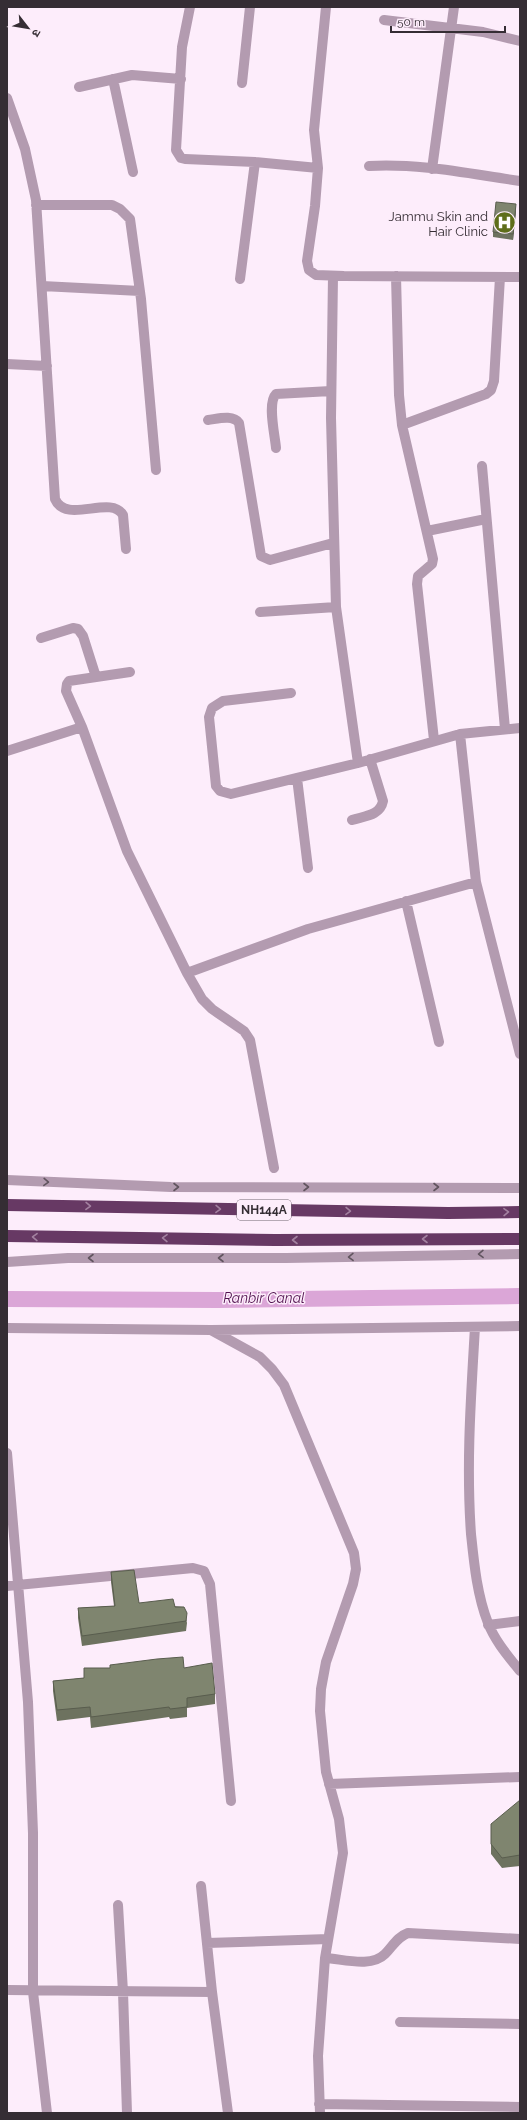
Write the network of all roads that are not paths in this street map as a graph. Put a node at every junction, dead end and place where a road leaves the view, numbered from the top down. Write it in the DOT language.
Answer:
graph roads {
  1 [pos="190,7"];
  2 [pos="250,7"];
  3 [pos="326,7"];
  4 [pos="454,7"];
  5 [pos="384,20"];
  6 [pos="452,27"];
  7 [pos="520,42"];
  8 [pos="113,79"];
  9 [pos="180,79"];
  10 [pos="242,83"];
  11 [pos="79,87"];
  12 [pos="7,98"];
  13 [pos="255,162"];
  14 [pos="368,166"];
  15 [pos="318,168"];
  16 [pos="432,169"];
  17 [pos="133,172"];
  18 [pos="520,181"];
  19 [pos="36,205"];
  20 [pos="333,276"];
  21 [pos="396,276"];
  22 [pos="500,276"];
  23 [pos="520,277"];
  24 [pos="240,279"];
  25 [pos="42,286"];
  26 [pos="140,291"];
  27 [pos="7,364"];
  28 [pos="48,366"];
  29 [pos="331,391"];
  30 [pos="208,420"];
  31 [pos="402,425"];
  32 [pos="276,448"];
  33 [pos="482,466"];
  34 [pos="156,470"];
  35 [pos="486,519"];
  36 [pos="427,531"];
  37 [pos="333,543"];
  38 [pos="126,549"];
  39 [pos="336,607"];
  40 [pos="260,612"];
  41 [pos="41,638"];
  42 [pos="130,672"];
  43 [pos="96,677"];
  44 [pos="291,693"];
  45 [pos="82,727"];
  46 [pos="505,728"];
  47 [pos="520,728"];
  48 [pos="460,734"];
  49 [pos="434,740"];
  50 [pos="11,749"];
  51 [pos="370,759"];
  52 [pos="358,763"];
  53 [pos="297,778"];
  54 [pos="352,820"];
  55 [pos="308,868"];
  56 [pos="476,882"];
  57 [pos="406,901"];
  58 [pos="187,973"];
  59 [pos="439,1042"];
  60 [pos="520,1054"];
  61 [pos="274,1168"];
  62 [pos="7,1180"];
  63 [pos="520,1188"];
  64 [pos="7,1205"];
  65 [pos="520,1212"];
  66 [pos="7,1236"];
  67 [pos="520,1239"];
  68 [pos="520,1254"];
  69 [pos="7,1262"];
  70 [pos="520,1326"];
  71 [pos="474,1327"];
  72 [pos="7,1328"];
  73 [pos="211,1330"];
  74 [pos="7,1453"];
  75 [pos="18,1585"];
  76 [pos="7,1586"];
  77 [pos="520,1621"];
  78 [pos="488,1625"];
  79 [pos="520,1671"];
  80 [pos="520,1777"];
  81 [pos="330,1784"];
  82 [pos="231,1801"];
  83 [pos="201,1886"];
  84 [pos="118,1905"];
  85 [pos="328,1939"];
  86 [pos="520,1939"];
  87 [pos="207,1943"];
  88 [pos="325,1958"];
  89 [pos="7,1990"];
  90 [pos="33,1992"];
  91 [pos="123,1992"];
  92 [pos="212,1992"];
  93 [pos="400,2022"];
  94 [pos="520,2024"];
  95 [pos="520,2107"];
  96 [pos="319,2108"];
  97 [pos="47,2113"];
  98 [pos="127,2113"];
  99 [pos="228,2113"];
  1 -- 9 [label="street"];
  2 -- 10 [label="street"];
  3 -- 15 [label="street"];
  4 -- 6 [label="street"];
  5 -- 6 [label="street"];
  6 -- 7 [label="street"];
  6 -- 16 [label="street"];
  8 -- 9 [label="street"];
  8 -- 11 [label="street"];
  8 -- 17 [label="street"];
  9 -- 13 [label="street"];
  12 -- 19 [label="street"];
  13 -- 15 [label="street"];
  13 -- 24 [label="street"];
  14 -- 16 [label="street"];
  15 -- 20 [label="street"];
  16 -- 18 [label="street"];
  19 -- 25 [label="street"];
  19 -- 26 [label="street"];
  20 -- 21 [label="street"];
  20 -- 29 [label="street"];
  21 -- 22 [label="street"];
  21 -- 31 [label="street"];
  22 -- 23 [label="street"];
  22 -- 31 [label="street"];
  25 -- 26 [label="street"];
  25 -- 28 [label="street"];
  26 -- 34 [label="street"];
  27 -- 28 [label="street"];
  28 -- 38 [label="street"];
  29 -- 32 [label="street"];
  29 -- 37 [label="street"];
  30 -- 37 [label="street"];
  31 -- 36 [label="street"];
  33 -- 35 [label="street"];
  35 -- 36 [label="street"];
  35 -- 46 [label="street"];
  36 -- 49 [label="street"];
  37 -- 39 [label="street"];
  39 -- 40 [label="street"];
  39 -- 52 [label="street"];
  41 -- 43 [label="street"];
  42 -- 43 [label="street"];
  43 -- 45 [label="street"];
  44 -- 53 [label="street"];
  45 -- 50 [label="street"];
  45 -- 58 [label="street"];
  46 -- 47 [label="street"];
  46 -- 48 [label="street"];
  48 -- 49 [label="street"];
  48 -- 56 [label="street"];
  49 -- 51 [label="street"];
  51 -- 52 [label="street"];
  51 -- 54 [label="street"];
  52 -- 53 [label="street"];
  53 -- 55 [label="street"];
  56 -- 57 [label="street"];
  56 -- 60 [label="street"];
  57 -- 58 [label="street"];
  57 -- 59 [label="street"];
  58 -- 61 [label="street"];
  62 -- 63 [label="street, one-way"];
  64 -- 65 [label="highway, NH144A, one-way"];
  67 -- 66 [label="highway, NH144A, one-way"];
  68 -- 69 [label="street, one-way"];
  70 -- 71 [label="street"];
  71 -- 73 [label="street"];
  71 -- 78 [label="street"];
  72 -- 73 [label="street"];
  73 -- 81 [label="street"];
  74 -- 75 [label="street"];
  75 -- 76 [label="street"];
  75 -- 82 [label="street"];
  75 -- 90 [label="street"];
  77 -- 78 [label="street"];
  78 -- 79 [label="street"];
  80 -- 81 [label="street"];
  81 -- 85 [label="street"];
  83 -- 87 [label="street"];
  84 -- 91 [label="street"];
  85 -- 87 [label="street"];
  85 -- 88 [label="street"];
  86 -- 88 [label="street"];
  87 -- 92 [label="street"];
  88 -- 96 [label="street"];
  89 -- 90 [label="street"];
  90 -- 91 [label="street"];
  90 -- 97 [label="street"];
  91 -- 92 [label="street"];
  91 -- 98 [label="street"];
  92 -- 99 [label="street"];
  93 -- 94 [label="street"];
  95 -- 96 [label="street"];
}
